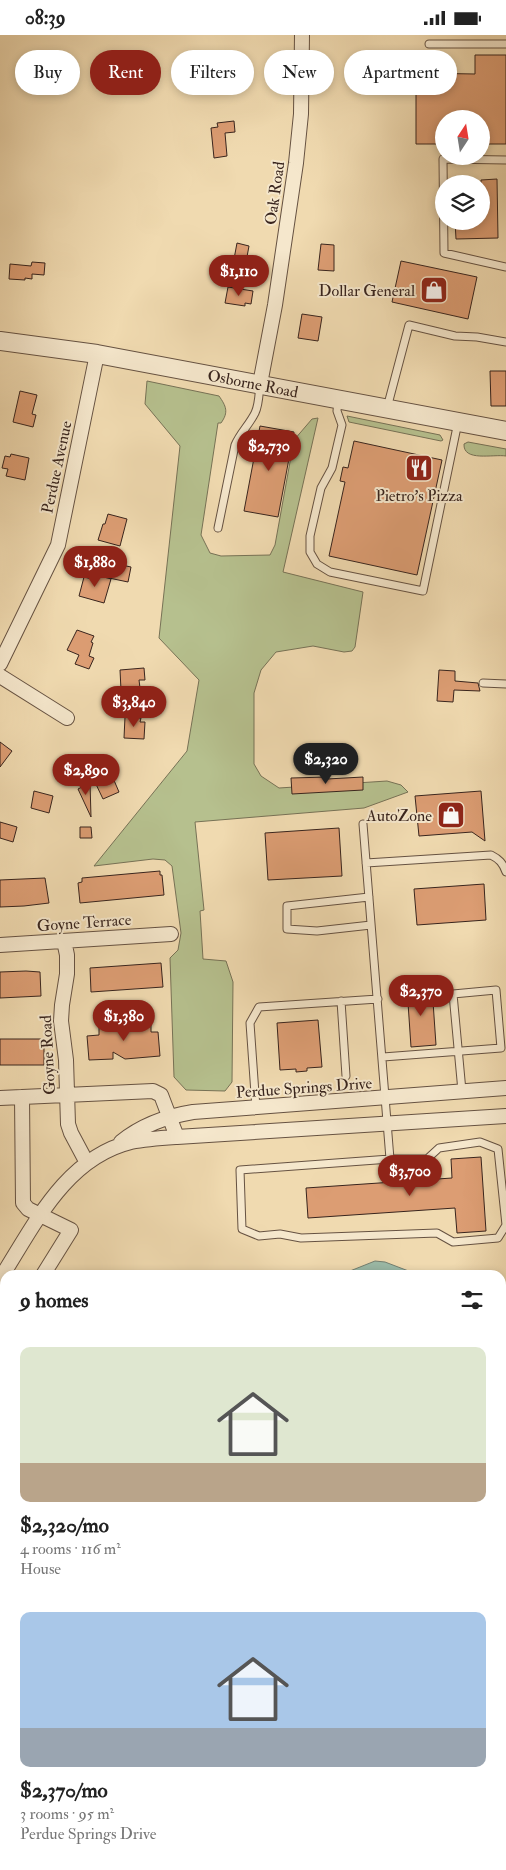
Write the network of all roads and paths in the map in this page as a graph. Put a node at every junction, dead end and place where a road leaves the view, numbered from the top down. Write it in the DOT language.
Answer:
graph roads {
  1 [pos="302,35"];
  2 [pos="429,44"];
  3 [pos="506,44"];
  4 [pos="506,160"];
  5 [pos="506,267"];
  6 [pos="0,341"];
  7 [pos="506,342"];
  8 [pos="97,354"];
  9 [pos="260,384"];
  10 [pos="338,399"];
  11 [pos="387,409"];
  12 [pos="458,422"];
  13 [pos="506,431"];
  14 [pos="218,528"];
  15 [pos="0,664"];
  16 [pos="0,676"];
  17 [pos="483,683"];
  18 [pos="506,683"];
  19 [pos="67,718"];
  20 [pos="363,824"];
  21 [pos="366,863"];
  22 [pos="506,871"];
  23 [pos="369,897"];
  24 [pos="372,925"];
  25 [pos="171,934"];
  26 [pos="64,941"];
  27 [pos="0,945"];
  28 [pos="378,999"];
  29 [pos="341,1001"];
  30 [pos="458,1051"];
  31 [pos="383,1057"];
  32 [pos="346,1076"];
  33 [pos="506,1088"];
  34 [pos="462,1091"];
  35 [pos="67,1095"];
  36 [pos="22,1097"];
  37 [pos="0,1098"];
  38 [pos="386,1098"];
  39 [pos="256,1108"];
  40 [pos="170,1117"];
  41 [pos="506,1117"];
  42 [pos="388,1125"];
  43 [pos="177,1137"];
  44 [pos="113,1148"];
  45 [pos="390,1159"];
  46 [pos="87,1163"];
  47 [pos="40,1215"];
  48 [pos="6,1270"];
  49 [pos="46,1270"];
  1 -- 9 [label="street, Oak Road"];
  2 -- 3 [label="lane"];
  4 -- 5 [label="lane"];
  6 -- 8 [label="street, Osborne Road"];
  7 -- 11 [label="lane"];
  8 -- 9 [label="street, Osborne Road"];
  8 -- 15 [label="street, Perdue Avenue"];
  9 -- 10 [label="street, Osborne Road"];
  9 -- 14 [label="lane"];
  10 -- 11 [label="street, Osborne Road"];
  10 -- 12 [label="lane"];
  11 -- 12 [label="street, Osborne Road"];
  12 -- 13 [label="street, Osborne Road"];
  16 -- 19 [label="street"];
  17 -- 18 [label="lane"];
  20 -- 21 [label="lane"];
  21 -- 22 [label="lane"];
  21 -- 23 [label="lane"];
  23 -- 24 [label="lane"];
  23 -- 24 [label="lane"];
  24 -- 28 [label="lane"];
  25 -- 26 [label="street, Goyne Terrace"];
  26 -- 27 [label="street, Goyne Terrace"];
  26 -- 35 [label="street, Goyne Road"];
  28 -- 29 [label="lane"];
  28 -- 31 [label="lane"];
  29 -- 32 [label="lane"];
  29 -- 39 [label="lane"];
  30 -- 30 [label="lane"];
  30 -- 31 [label="lane"];
  30 -- 34 [label="lane"];
  31 -- 38 [label="lane"];
  33 -- 34 [label="street, Perdue Springs Drive"];
  34 -- 38 [label="street, Perdue Springs Drive"];
  35 -- 36 [label="street"];
  35 -- 40 [label="street"];
  35 -- 46 [label="street, Goyne Road"];
  36 -- 37 [label="street"];
  36 -- 47 [label="street"];
  38 -- 39 [label="street, Perdue Springs Drive"];
  38 -- 42 [label="lane"];
  39 -- 40 [label="street, Perdue Springs Drive"];
  40 -- 43 [label="street"];
  40 -- 44 [label="street, Perdue Springs Drive"];
  41 -- 42 [label="street, Perdue Springs Drive"];
  42 -- 43 [label="street, Perdue Springs Drive"];
  42 -- 45 [label="lane"];
  43 -- 44 [label="street, Perdue Springs Drive"];
  44 -- 46 [label="street, Perdue Springs Drive"];
  45 -- 45 [label="lane"];
  46 -- 47 [label="street, Perdue Springs Drive"];
  47 -- 48 [label="street, Perdue Springs Drive"];
  47 -- 49 [label="street"];
}
